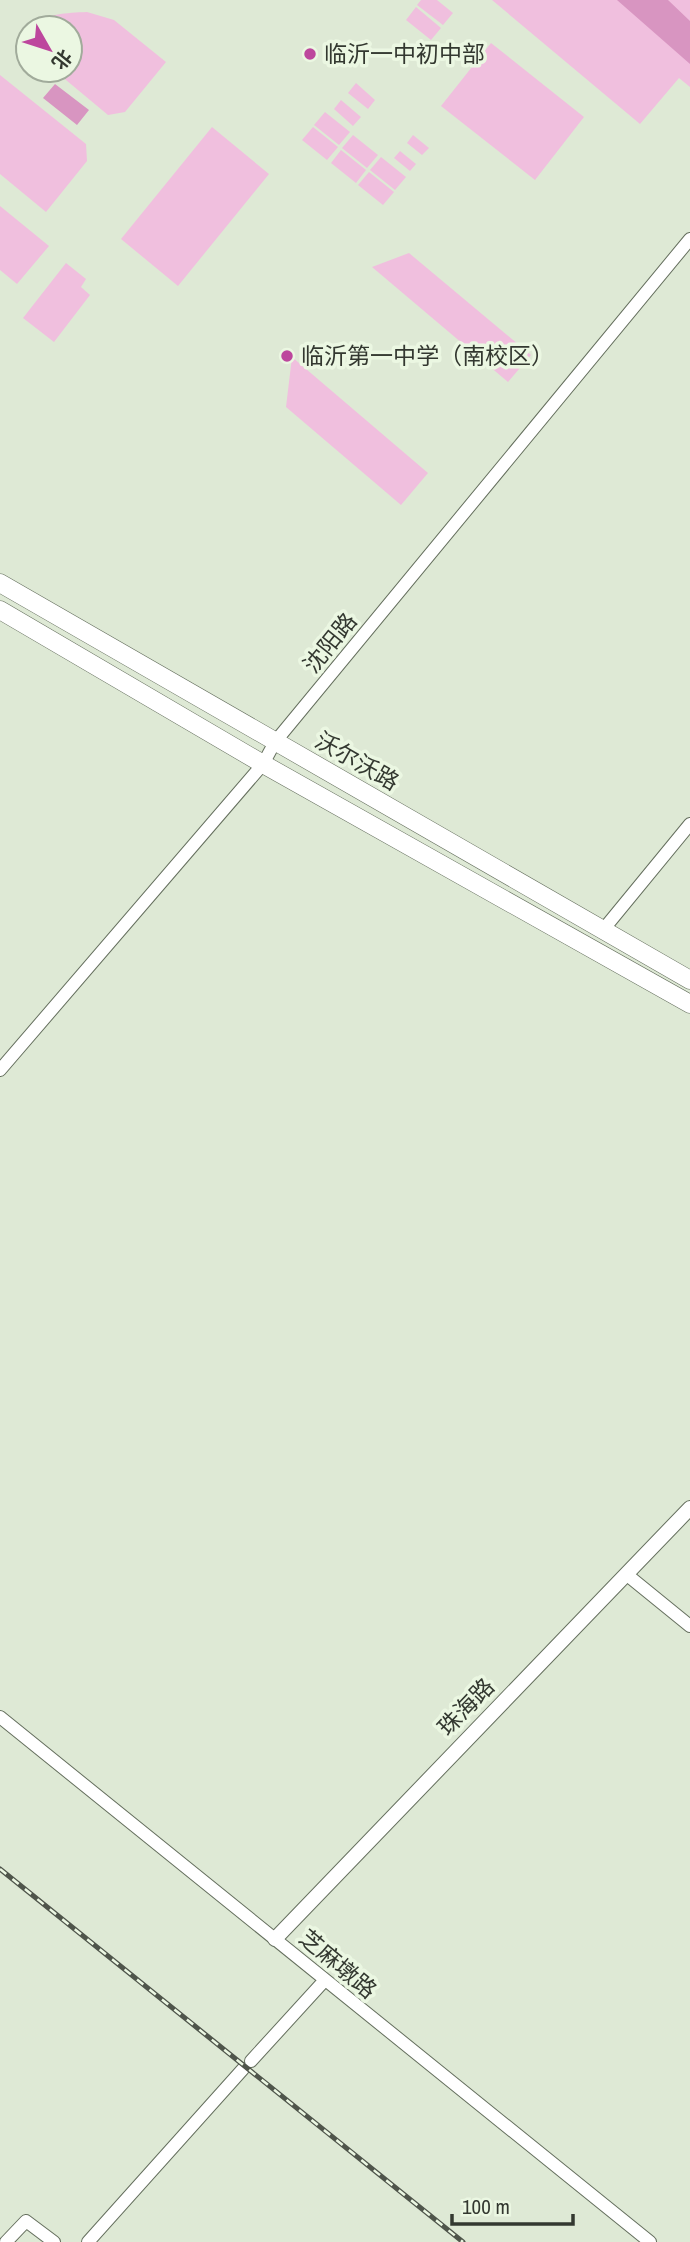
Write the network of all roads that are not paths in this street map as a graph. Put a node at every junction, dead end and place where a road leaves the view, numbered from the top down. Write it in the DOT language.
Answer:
graph roads {
  1 [pos="690,239"];
  2 [pos="0,583"];
  3 [pos="0,610"];
  4 [pos="275,742"];
  5 [pos="263,764"];
  6 [pos="690,824"];
  7 [pos="603,930"];
  8 [pos="690,979"];
  9 [pos="690,1004"];
  10 [pos="0,1070"];
  11 [pos="690,1508"];
  12 [pos="626,1574"];
  13 [pos="690,1626"];
  14 [pos="0,1717"];
  15 [pos="275,1938"];
  16 [pos="324,1981"];
  17 [pos="6,2242"];
  18 [pos="54,2242"];
  19 [pos="88,2242"];
  20 [pos="650,2242"];
  1 -- 4 [label="street, 沈阳路"];
  2 -- 4 [label="highway, 沃尔沃路"];
  3 -- 5 [label="highway, 沃尔沃路"];
  4 -- 5 [label="street, 沈阳路"];
  4 -- 7 [label="highway, 沃尔沃路"];
  5 -- 9 [label="highway, 沃尔沃路"];
  5 -- 10 [label="street, 沈阳路"];
  6 -- 7 [label="street"];
  7 -- 8 [label="highway, 沃尔沃路"];
  11 -- 12 [label="main road, 珠海路"];
  12 -- 13 [label="street"];
  12 -- 15 [label="main road, 珠海路"];
  14 -- 15 [label="street, 芝麻墩路"];
  15 -- 16 [label="street, 芝麻墩路"];
  16 -- 19 [label="street"];
  16 -- 20 [label="street, 芝麻墩路"];
  17 -- 18 [label="street"];
}
